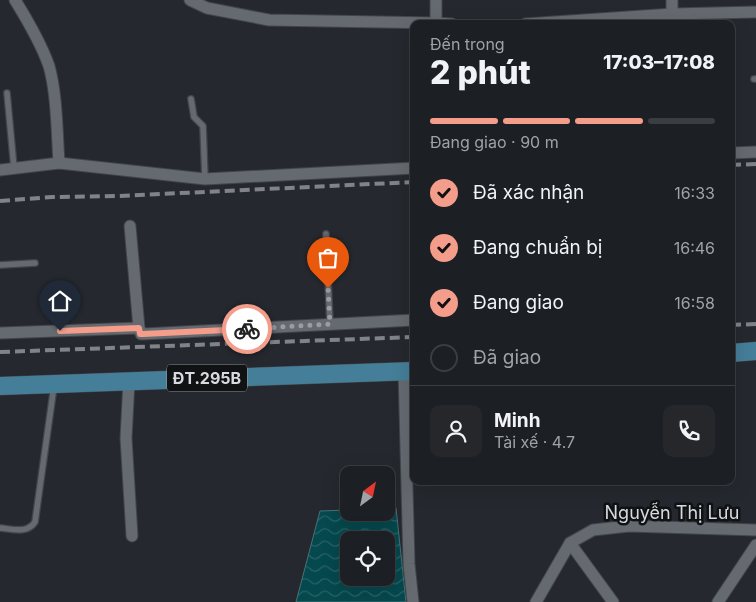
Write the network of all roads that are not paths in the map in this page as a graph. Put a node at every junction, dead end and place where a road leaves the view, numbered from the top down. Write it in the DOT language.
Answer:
graph roads {
  1 [pos="15,0"];
  2 [pos="190,0"];
  3 [pos="436,0"];
  4 [pos="672,0"];
  5 [pos="756,12"];
  6 [pos="672,14"];
  7 [pos="436,20"];
  8 [pos="584,20"];
  9 [pos="410,23"];
  10 [pos="7,92"];
  11 [pos="190,99"];
  12 [pos="756,152"];
  13 [pos="735,153"];
  14 [pos="59,163"];
  15 [pos="14,168"];
  16 [pos="410,168"];
  17 [pos="0,170"];
  18 [pos="206,179"];
  19 [pos="130,226"];
  20 [pos="326,234"];
  21 [pos="35,262"];
  22 [pos="0,265"];
  23 [pos="410,320"];
  24 [pos="330,324"];
  25 [pos="139,328"];
  26 [pos="0,333"];
  27 [pos="756,352"];
  28 [pos="735,353"];
  29 [pos="409,371"];
  30 [pos="129,381"];
  31 [pos="54,383"];
  32 [pos="0,386"];
  33 [pos="0,528"];
  34 [pos="756,530"];
  35 [pos="132,536"];
  36 [pos="570,543"];
  37 [pos="756,545"];
  38 [pos="413,602"];
  39 [pos="536,602"];
  40 [pos="613,602"];
  41 [pos="718,602"];
  1 -- 14 [label="street"];
  2 -- 9 [label="street"];
  3 -- 7 [label="street"];
  4 -- 6 [label="street"];
  5 -- 6 [label="street"];
  6 -- 8 [label="street"];
  10 -- 15 [label="lane"];
  11 -- 18 [label="lane"];
  12 -- 13 [label="street"];
  14 -- 15 [label="street"];
  14 -- 18 [label="street"];
  15 -- 17 [label="street"];
  16 -- 18 [label="street"];
  19 -- 25 [label="street"];
  20 -- 24 [label="lane"];
  21 -- 22 [label="lane"];
  23 -- 24 [label="street"];
  24 -- 25 [label="street"];
  25 -- 26 [label="street"];
  27 -- 28 [label="main road"];
  29 -- 30 [label="main road, ĐT.295B"];
  29 -- 38 [label="street"];
  30 -- 31 [label="main road, ĐT.295B"];
  30 -- 35 [label="street"];
  31 -- 32 [label="main road, ĐT.295B"];
  31 -- 33 [label="lane"];
  34 -- 36 [label="street, Nguyễn Thị Lưu"];
  36 -- 39 [label="street"];
  36 -- 40 [label="street"];
  37 -- 41 [label="street"];
}
